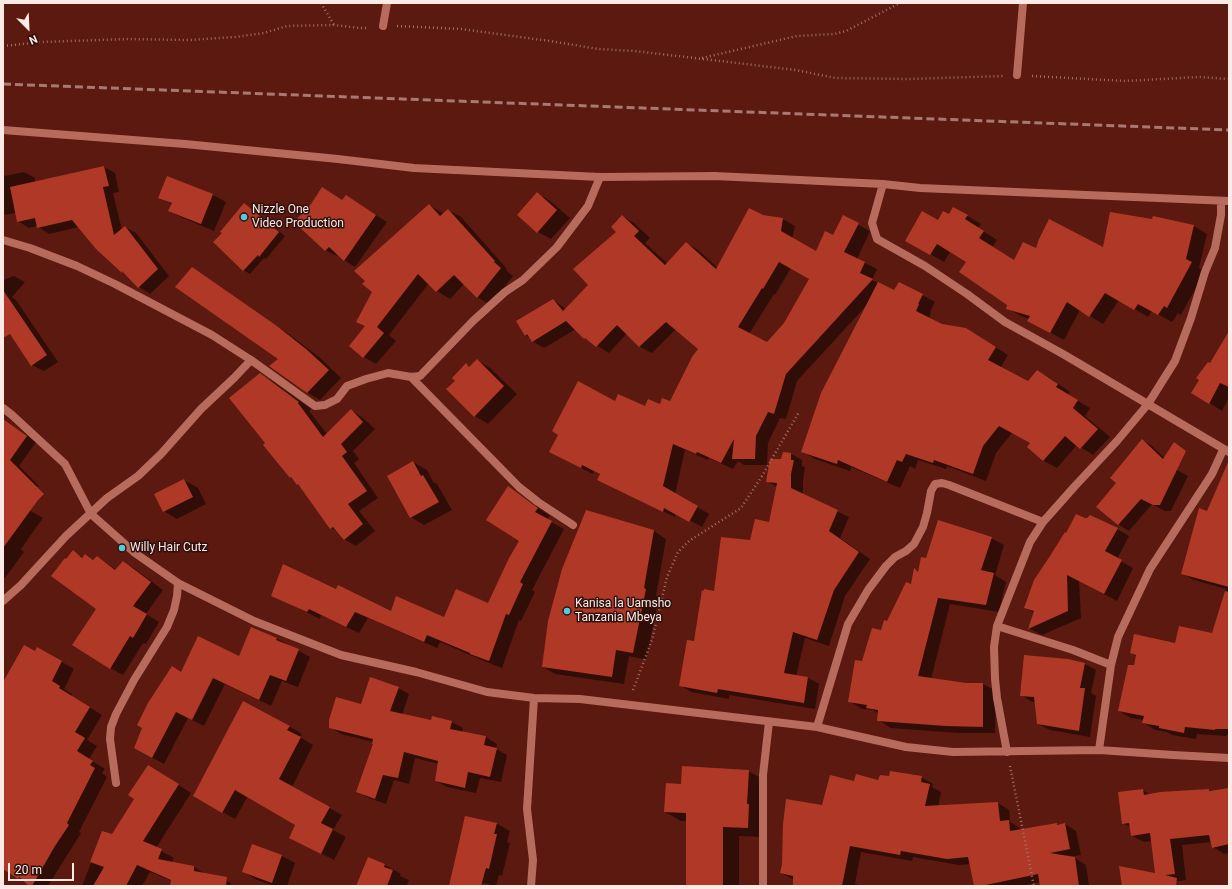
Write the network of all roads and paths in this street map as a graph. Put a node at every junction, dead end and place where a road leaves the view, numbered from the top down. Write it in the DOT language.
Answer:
graph roads {
  1 [pos="321,3"];
  2 [pos="387,3"];
  3 [pos="900,3"];
  4 [pos="1023,3"];
  5 [pos="334,25"];
  6 [pos="383,26"];
  7 [pos="3,46"];
  8 [pos="700,59"];
  9 [pos="1017,75"];
  10 [pos="1229,79"];
  11 [pos="3,130"];
  12 [pos="600,176"];
  13 [pos="883,184"];
  14 [pos="1225,201"];
  15 [pos="3,240"];
  16 [pos="251,360"];
  17 [pos="411,378"];
  18 [pos="1148,404"];
  19 [pos="3,408"];
  20 [pos="799,412"];
  21 [pos="1226,451"];
  22 [pos="91,514"];
  23 [pos="1043,522"];
  24 [pos="573,525"];
  25 [pos="178,583"];
  26 [pos="3,601"];
  27 [pos="997,626"];
  28 [pos="1111,665"];
  29 [pos="534,698"];
  30 [pos="627,704"];
  31 [pos="769,722"];
  32 [pos="817,726"];
  33 [pos="1099,750"];
  34 [pos="1007,752"];
  35 [pos="1229,758"];
  36 [pos="116,783"];
  37 [pos="530,886"];
  38 [pos="762,886"];
  39 [pos="1034,886"];
  1 -- 5 [label="path"];
  2 -- 6 [label="street"];
  3 -- 8 [label="path"];
  4 -- 9 [label="street"];
  5 -- 6 [label="path"];
  5 -- 7 [label="path"];
  6 -- 8 [label="path"];
  8 -- 9 [label="path"];
  9 -- 10 [label="path"];
  11 -- 12 [label="street"];
  12 -- 13 [label="street"];
  12 -- 17 [label="street"];
  13 -- 14 [label="street"];
  13 -- 18 [label="street"];
  14 -- 18 [label="street"];
  15 -- 16 [label="street"];
  16 -- 17 [label="street"];
  16 -- 22 [label="street"];
  17 -- 24 [label="street"];
  18 -- 21 [label="street"];
  18 -- 23 [label="street"];
  19 -- 22 [label="street"];
  20 -- 30 [label="path"];
  21 -- 28 [label="street"];
  22 -- 25 [label="street"];
  22 -- 26 [label="street"];
  23 -- 27 [label="street"];
  23 -- 32 [label="street"];
  25 -- 29 [label="street"];
  25 -- 36 [label="street"];
  27 -- 28 [label="street"];
  27 -- 34 [label="street"];
  28 -- 33 [label="street"];
  29 -- 30 [label="street"];
  29 -- 37 [label="street"];
  30 -- 31 [label="street"];
  31 -- 32 [label="street"];
  31 -- 38 [label="street"];
  32 -- 34 [label="street"];
  33 -- 34 [label="street"];
  33 -- 35 [label="street"];
  34 -- 39 [label="path"];
}
